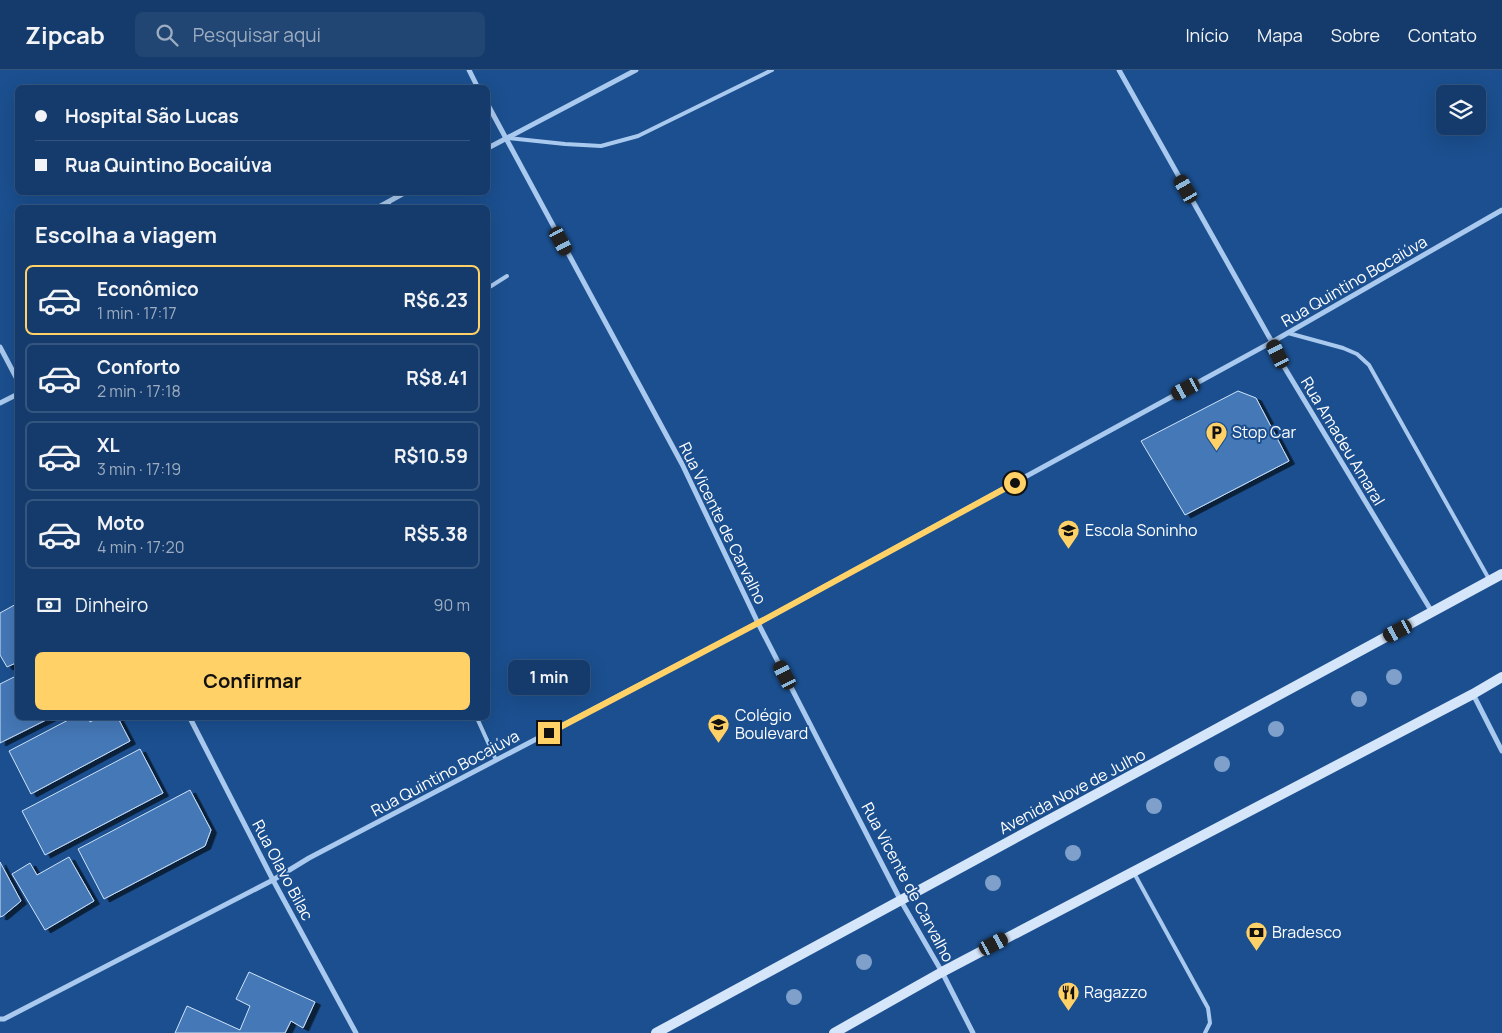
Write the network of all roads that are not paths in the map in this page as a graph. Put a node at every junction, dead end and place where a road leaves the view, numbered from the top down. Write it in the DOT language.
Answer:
graph roads {
  1 [pos="469,70"];
  2 [pos="636,70"];
  3 [pos="772,70"];
  4 [pos="1119,70"];
  5 [pos="476,85"];
  6 [pos="490,109"];
  7 [pos="506,138"];
  8 [pos="490,147"];
  9 [pos="402,195"];
  10 [pos="390,205"];
  11 [pos="1502,210"];
  12 [pos="507,276"];
  13 [pos="490,287"];
  14 [pos="1288,333"];
  15 [pos="1272,342"];
  16 [pos="0,347"];
  17 [pos="15,375"];
  18 [pos="15,396"];
  19 [pos="0,403"];
  20 [pos="1502,574"];
  21 [pos="1490,581"];
  22 [pos="1433,613"];
  23 [pos="758,623"];
  24 [pos="1502,677"];
  25 [pos="1473,694"];
  26 [pos="191,720"];
  27 [pos="478,720"];
  28 [pos="1502,751"];
  29 [pos="496,760"];
  30 [pos="1133,871"];
  31 [pos="273,880"];
  32 [pos="901,901"];
  33 [pos="942,972"];
  34 [pos="0,1019"];
  35 [pos="356,1033"];
  36 [pos="656,1033"];
  37 [pos="834,1033"];
  38 [pos="973,1033"];
  39 [pos="1206,1033"];
  1 -- 5 [label="street"];
  2 -- 7 [label="street"];
  3 -- 7 [label="lane"];
  4 -- 15 [label="street, Rua Amadeu Amaral"];
  6 -- 7 [label="street, Rua Vicente de Carvalho"];
  7 -- 8 [label="street"];
  7 -- 23 [label="street, Rua Vicente de Carvalho"];
  9 -- 10 [label="street"];
  11 -- 14 [label="street, Rua Quintino Bocaiúva"];
  12 -- 13 [label="lane"];
  14 -- 15 [label="street, Rua Quintino Bocaiúva"];
  14 -- 21 [label="lane"];
  15 -- 22 [label="street, Rua Amadeu Amaral"];
  15 -- 23 [label="street, Rua Quintino Bocaiúva"];
  16 -- 17 [label="street"];
  18 -- 19 [label="street"];
  20 -- 21 [label="main road, Avenida Nove de Julho"];
  21 -- 22 [label="main road, Avenida Nove de Julho"];
  22 -- 32 [label="main road, Avenida Nove de Julho"];
  23 -- 29 [label="street, Rua Quintino Bocaiúva"];
  23 -- 32 [label="street, Rua Vicente de Carvalho"];
  24 -- 25 [label="main road"];
  25 -- 28 [label="street"];
  25 -- 30 [label="main road"];
  26 -- 31 [label="street, Rua Olavo Bilac"];
  27 -- 29 [label="lane"];
  29 -- 31 [label="street, Rua Quintino Bocaiúva"];
  30 -- 33 [label="main road"];
  30 -- 39 [label="lane"];
  31 -- 34 [label="street, Rua Quintino Bocaiúva"];
  31 -- 35 [label="street, Rua Olavo Bilac"];
  32 -- 33 [label="street, Rua Vicente de Carvalho"];
  32 -- 36 [label="main road, Avenida Nove de Julho"];
  33 -- 37 [label="main road"];
  33 -- 38 [label="street, Rua Vicente de Carvalho"];
}
